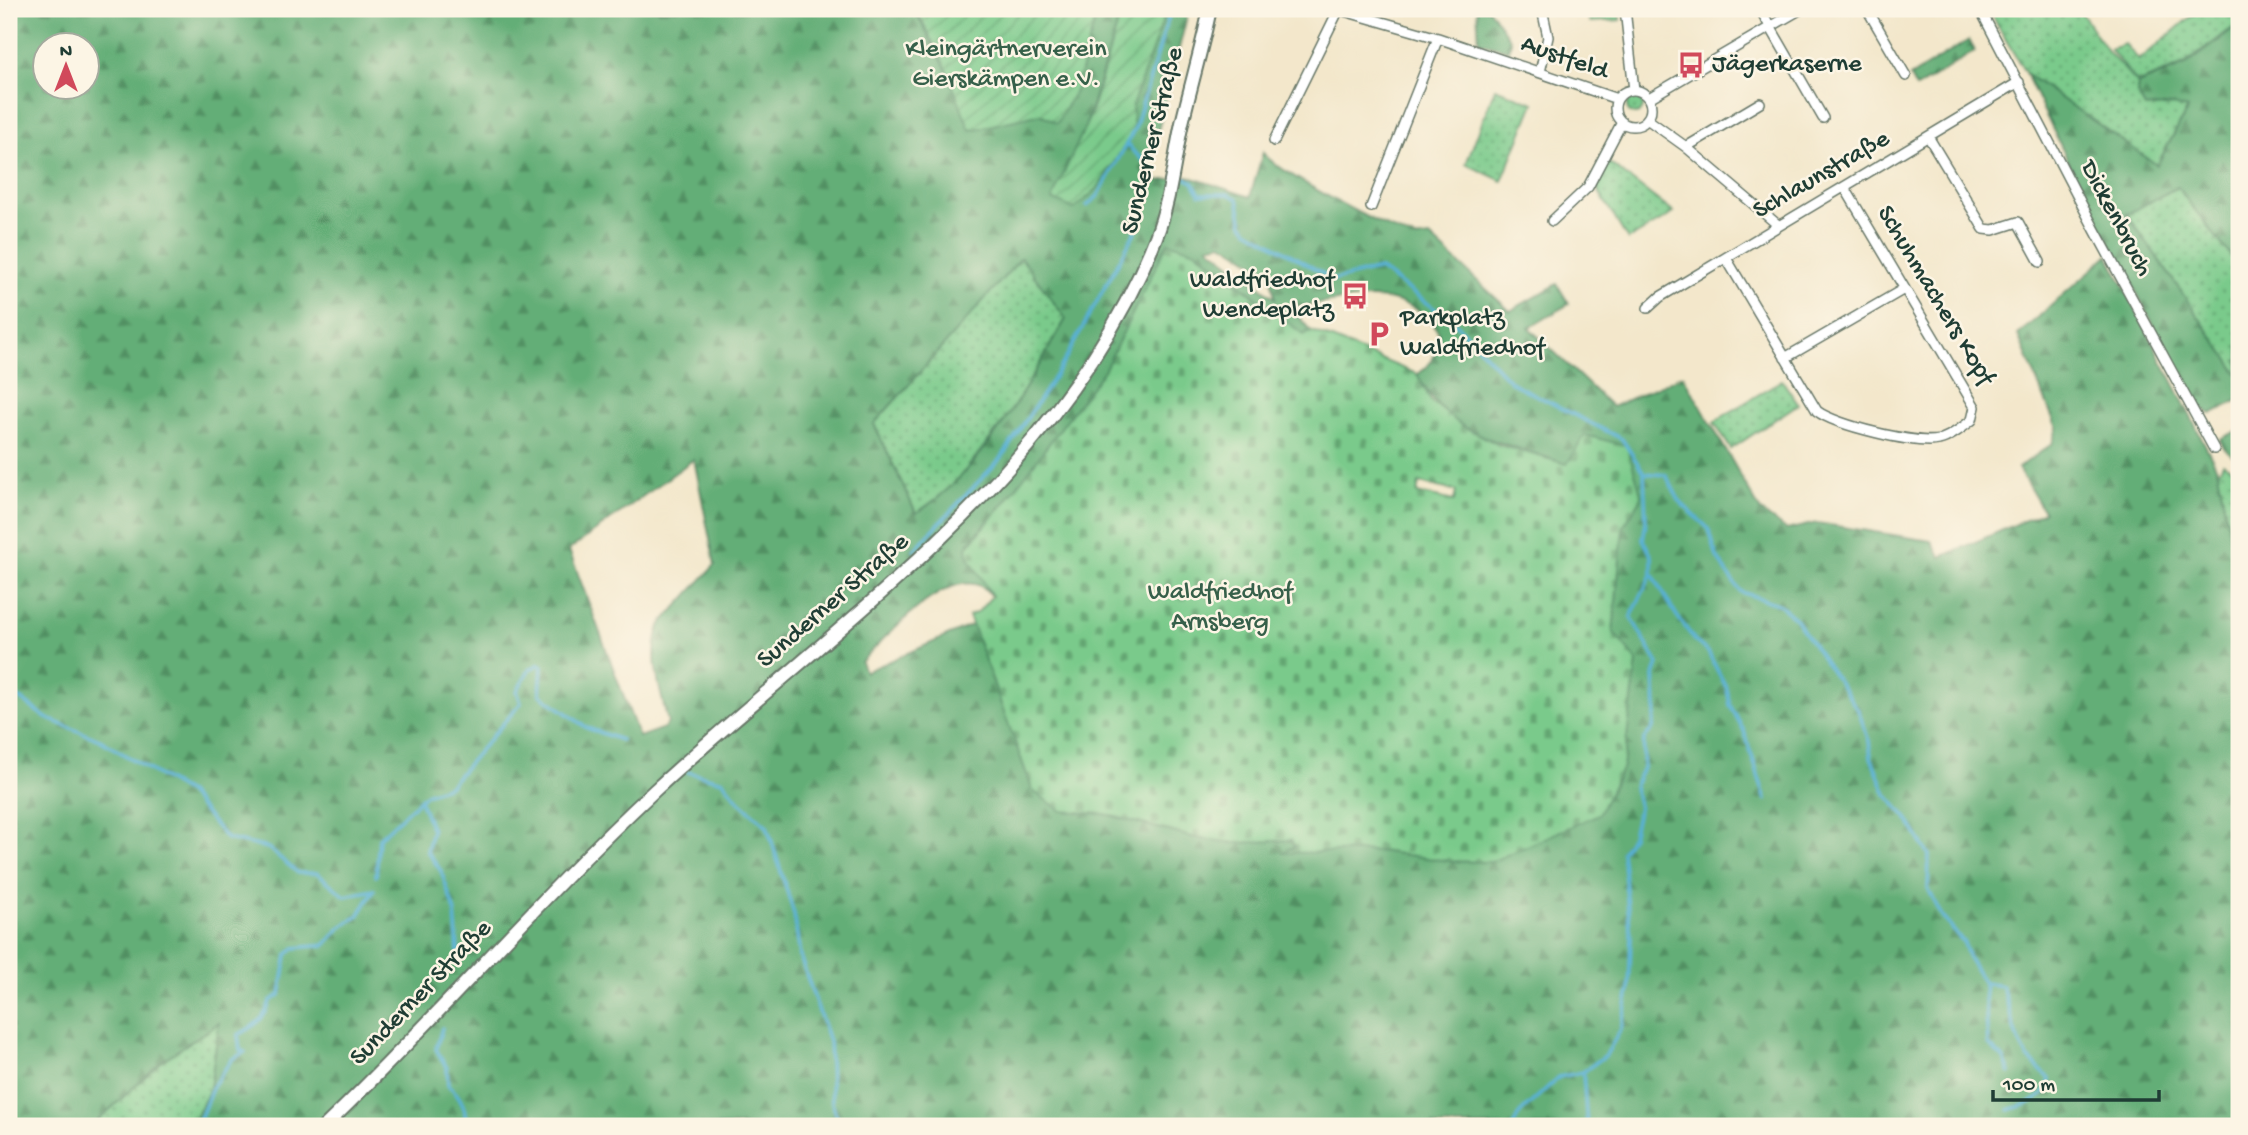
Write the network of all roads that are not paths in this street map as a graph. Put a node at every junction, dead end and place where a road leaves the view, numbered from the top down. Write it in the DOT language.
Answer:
graph roads {
  1 [pos="1210,9"];
  2 [pos="1338,9"];
  3 [pos="1542,9"];
  4 [pos="1625,9"];
  5 [pos="1760,9"];
  6 [pos="1801,9"];
  7 [pos="1867,9"];
  8 [pos="1980,9"];
  9 [pos="1771,27"];
  10 [pos="1438,38"];
  11 [pos="1540,72"];
  12 [pos="1906,76"];
  13 [pos="2019,82"];
  14 [pos="1634,90"];
  15 [pos="1648,98"];
  16 [pos="1617,99"];
  17 [pos="1760,103"];
  18 [pos="1823,118"];
  19 [pos="1647,119"];
  20 [pos="1622,122"];
  21 [pos="1929,138"];
  22 [pos="1274,141"];
  23 [pos="1686,147"];
  24 [pos="1845,188"];
  25 [pos="1371,207"];
  26 [pos="1552,221"];
  27 [pos="1779,225"];
  28 [pos="1726,258"];
  29 [pos="2040,262"];
  30 [pos="1904,289"];
  31 [pos="1648,308"];
  32 [pos="1785,358"];
  33 [pos="2214,449"];
  34 [pos="325,1126"];
  1 -- 34 [label="main road, Sunderner Straße"];
  2 -- 10 [label="street, Austfeld"];
  2 -- 22 [label="street"];
  3 -- 11 [label="street"];
  4 -- 14 [label="street"];
  5 -- 9 [label="street"];
  6 -- 9 [label="street"];
  7 -- 12 [label="street"];
  8 -- 13 [label="street, Dickenbruch"];
  9 -- 15 [label="street"];
  9 -- 18 [label="street"];
  10 -- 11 [label="street, Austfeld"];
  10 -- 25 [label="street"];
  11 -- 16 [label="street, Austfeld"];
  13 -- 21 [label="street, Schlaunstraße"];
  13 -- 33 [label="street, Dickenbruch"];
  14 -- 15 [label="street"];
  14 -- 16 [label="street"];
  15 -- 19 [label="street"];
  16 -- 20 [label="street"];
  17 -- 23 [label="street"];
  19 -- 20 [label="street"];
  19 -- 23 [label="street"];
  20 -- 26 [label="street"];
  21 -- 24 [label="street, Schlaunstraße"];
  21 -- 29 [label="street"];
  23 -- 27 [label="street"];
  24 -- 27 [label="street, Schlaunstraße"];
  24 -- 30 [label="street, Schuhmachers Kopf"];
  27 -- 28 [label="street, Schlaunstraße"];
  28 -- 31 [label="street, Schlaunstraße"];
  28 -- 32 [label="street, Schuhmachers Kopf"];
  30 -- 32 [label="street"];
  30 -- 32 [label="street, Schuhmachers Kopf"];
}
